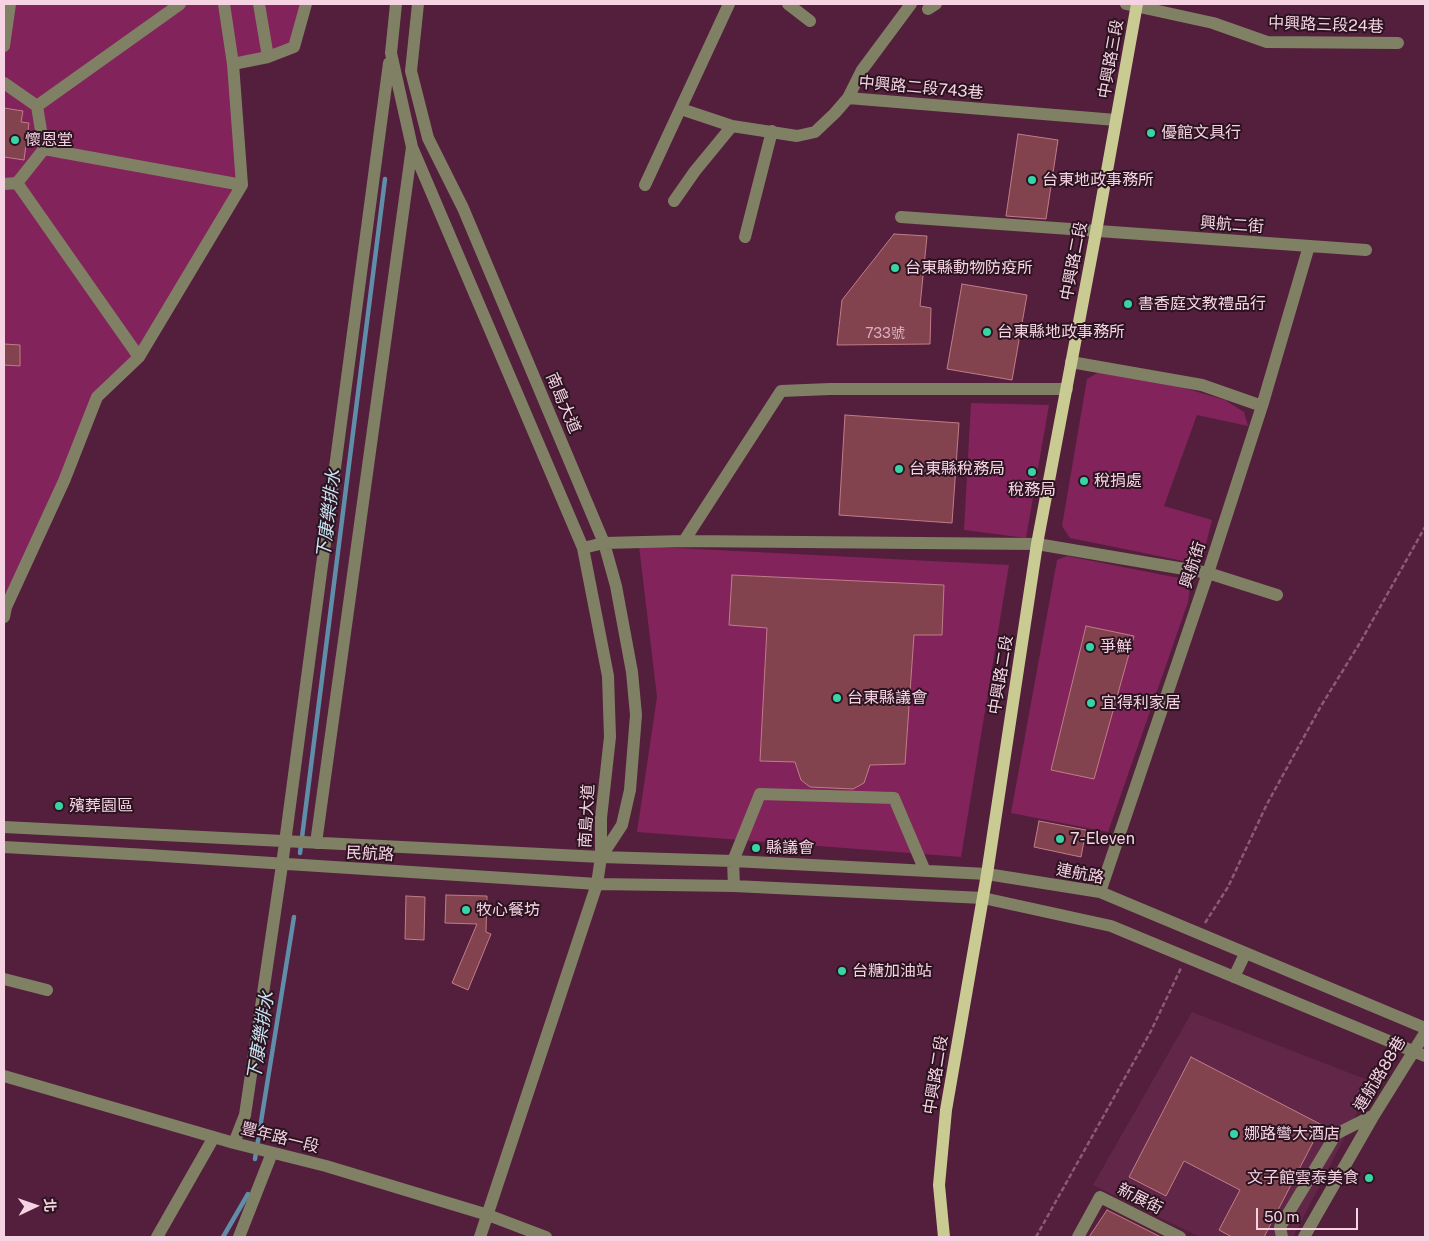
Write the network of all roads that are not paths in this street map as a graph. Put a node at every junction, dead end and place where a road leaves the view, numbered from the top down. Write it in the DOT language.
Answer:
graph roads {
  1 [pos="10,4"];
  2 [pos="180,4"];
  3 [pos="224,4"];
  4 [pos="259,4"];
  5 [pos="306,4"];
  6 [pos="396,4"];
  7 [pos="418,4"];
  8 [pos="729,4"];
  9 [pos="788,4"];
  10 [pos="911,4"];
  11 [pos="1133,5"];
  12 [pos="810,21"];
  13 [pos="1398,43"];
  14 [pos="4,46"];
  15 [pos="390,52"];
  16 [pos="268,57"];
  17 [pos="234,64"];
  18 [pos="4,83"];
  19 [pos="848,98"];
  20 [pos="37,106"];
  21 [pos="681,109"];
  22 [pos="1116,120"];
  23 [pos="732,126"];
  24 [pos="772,131"];
  25 [pos="412,147"];
  26 [pos="44,149"];
  27 [pos="17,183"];
  28 [pos="4,184"];
  29 [pos="242,185"];
  30 [pos="645,185"];
  31 [pos="674,201"];
  32 [pos="901,217"];
  33 [pos="1096,232"];
  34 [pos="745,238"];
  35 [pos="1309,246"];
  36 [pos="1366,250"];
  37 [pos="139,357"];
  38 [pos="1071,362"];
  39 [pos="1067,388"];
  40 [pos="1262,406"];
  41 [pos="684,541"];
  42 [pos="604,543"];
  43 [pos="1037,544"];
  44 [pos="583,548"];
  45 [pos="1208,573"];
  46 [pos="1276,595"];
  47 [pos="5,610"];
  48 [pos="4,827"];
  49 [pos="284,842"];
  50 [pos="316,843"];
  51 [pos="4,847"];
  52 [pos="601,857"];
  53 [pos="733,861"];
  54 [pos="282,865"];
  55 [pos="924,871"];
  56 [pos="987,874"];
  57 [pos="597,884"];
  58 [pos="734,886"];
  59 [pos="1100,892"];
  60 [pos="983,898"];
  61 [pos="1245,954"];
  62 [pos="1234,977"];
  63 [pos="4,980"];
  64 [pos="47,990"];
  65 [pos="1425,1028"];
  66 [pos="1425,1033"];
  67 [pos="1413,1051"];
  68 [pos="1425,1056"];
  69 [pos="4,1076"];
  70 [pos="1374,1116"];
  71 [pos="214,1137"];
  72 [pos="234,1143"];
  73 [pos="272,1153"];
  74 [pos="488,1215"];
  75 [pos="156,1237"];
  76 [pos="239,1237"];
  77 [pos="480,1237"];
  78 [pos="546,1237"];
  79 [pos="944,1237"];
  80 [pos="1078,1237"];
  81 [pos="1180,1237"];
  82 [pos="1282,1237"];
  83 [pos="1304,1237"];
  1 -- 14 [label="street"];
  2 -- 20 [label="street"];
  3 -- 17 [label="street"];
  4 -- 16 [label="street"];
  5 -- 16 [label="street"];
  6 -- 15 [label="street, 南島大道"];
  7 -- 42 [label="street, 南島大道"];
  8 -- 21 [label="street"];
  9 -- 12 [label="street"];
  10 -- 19 [label="street"];
  11 -- 13 [label="street, 中興路三段24巷"];
  11 -- 22 [label="main road, 中興路三段"];
  15 -- 25 [label="street, 南島大道"];
  15 -- 49 [label="street"];
  16 -- 17 [label="street"];
  17 -- 29 [label="street"];
  18 -- 20 [label="street"];
  19 -- 22 [label="street, 中興路二段743巷"];
  19 -- 24 [label="street, 中興路二段743巷"];
  20 -- 26 [label="street"];
  21 -- 23 [label="street, 中興路二段743巷"];
  21 -- 30 [label="street"];
  22 -- 33 [label="main road, 中興路二段"];
  23 -- 24 [label="street, 中興路二段743巷"];
  23 -- 31 [label="street"];
  24 -- 34 [label="street"];
  25 -- 44 [label="street, 南島大道"];
  25 -- 50 [label="street"];
  26 -- 27 [label="street"];
  26 -- 29 [label="street"];
  27 -- 28 [label="street"];
  27 -- 37 [label="street"];
  29 -- 37 [label="street"];
  32 -- 33 [label="street, 興航二街"];
  33 -- 35 [label="street, 興航二街"];
  33 -- 38 [label="main road, 中興路二段"];
  35 -- 36 [label="street, 興航二街"];
  35 -- 40 [label="street, 興航街"];
  37 -- 47 [label="street"];
  38 -- 39 [label="main road, 中興路二段"];
  38 -- 40 [label="street"];
  39 -- 41 [label="street"];
  39 -- 43 [label="main road, 中興路二段"];
  40 -- 45 [label="street, 興航街"];
  41 -- 42 [label="street"];
  41 -- 43 [label="street"];
  42 -- 44 [label="street"];
  42 -- 52 [label="street, 南島大道"];
  43 -- 45 [label="street"];
  43 -- 56 [label="main road, 中興路二段"];
  44 -- 52 [label="street, 南島大道"];
  45 -- 46 [label="street"];
  45 -- 59 [label="street, 興航街"];
  48 -- 49 [label="street, 民航路"];
  49 -- 50 [label="street, 民航路"];
  49 -- 54 [label="street"];
  50 -- 52 [label="street, 民航路"];
  51 -- 54 [label="street, 民航路"];
  52 -- 53 [label="street, 民航路"];
  52 -- 57 [label="street"];
  53 -- 55 [label="street, 連航路"];
  53 -- 55 [label="street"];
  53 -- 58 [label="street"];
  54 -- 57 [label="street, 民航路"];
  54 -- 72 [label="street"];
  55 -- 56 [label="street, 連航路"];
  56 -- 59 [label="street, 連航路"];
  56 -- 60 [label="main road, 中興路二段"];
  57 -- 58 [label="street, 民航路"];
  57 -- 74 [label="street"];
  58 -- 60 [label="street"];
  59 -- 61 [label="street, 連航路"];
  60 -- 62 [label="street"];
  60 -- 79 [label="main road, 中興路二段"];
  61 -- 62 [label="street"];
  61 -- 65 [label="street, 連航路"];
  62 -- 67 [label="street"];
  63 -- 64 [label="street"];
  66 -- 67 [label="street, 連航路88巷"];
  67 -- 68 [label="street"];
  67 -- 70 [label="street, 連航路88巷"];
  69 -- 71 [label="street, 豐年路一段"];
  70 -- 82 [label="street"];
  70 -- 83 [label="street, 連航路88巷"];
  71 -- 72 [label="street, 豐年路一段"];
  71 -- 75 [label="street"];
  72 -- 73 [label="street, 豐年路一段"];
  73 -- 74 [label="street, 豐年路一段"];
  73 -- 76 [label="street"];
  74 -- 77 [label="street"];
  74 -- 78 [label="street, 豐年路一段"];
  80 -- 81 [label="street, 新展街"];
}
